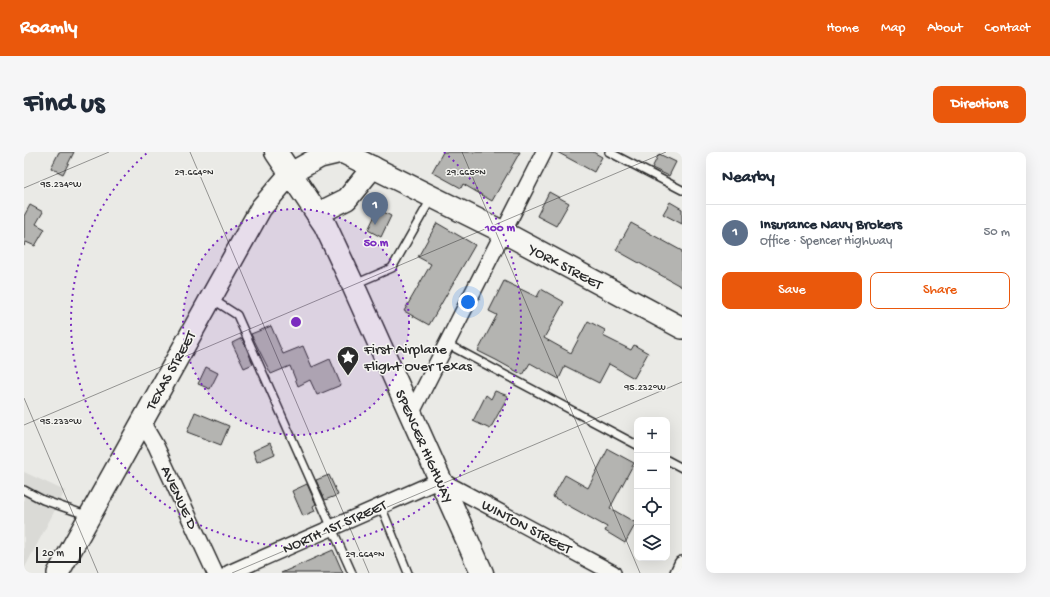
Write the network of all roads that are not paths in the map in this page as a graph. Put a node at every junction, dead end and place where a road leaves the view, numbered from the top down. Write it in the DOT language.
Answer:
graph roads {
  1 [pos="276,152"];
  2 [pos="286,152"];
  3 [pos="341,152"];
  4 [pos="544,152"];
  5 [pos="609,152"];
  6 [pos="373,167"];
  7 [pos="291,173"];
  8 [pos="682,190"];
  9 [pos="432,197"];
  10 [pos="317,214"];
  11 [pos="503,232"];
  12 [pos="353,285"];
  13 [pos="210,298"];
  14 [pos="682,328"];
  15 [pos="446,344"];
  16 [pos="411,414"];
  17 [pos="142,422"];
  18 [pos="634,443"];
  19 [pos="670,462"];
  20 [pos="682,468"];
  21 [pos="440,480"];
  22 [pos="24,490"];
  23 [pos="381,506"];
  24 [pos="89,516"];
  25 [pos="332,528"];
  26 [pos="682,564"];
  27 [pos="479,571"];
  28 [pos="58,573"];
  29 [pos="215,573"];
  30 [pos="229,573"];
  31 [pos="352,573"];
  32 [pos="408,573"];
  33 [pos="613,573"];
  34 [pos="678,573"];
  1 -- 7 [label="main road, SPENCER HIGHWAY"];
  2 -- 7 [label="street"];
  3 -- 6 [label="street, YORK STREET"];
  3 -- 7 [label="street, YORK STREET"];
  4 -- 11 [label="street"];
  5 -- 8 [label="lane"];
  6 -- 9 [label="street, YORK STREET"];
  6 -- 10 [label="street"];
  7 -- 10 [label="main road, SPENCER HIGHWAY"];
  7 -- 13 [label="street, TEXAS STREET"];
  9 -- 11 [label="street, YORK STREET"];
  9 -- 12 [label="lane"];
  10 -- 12 [label="main road, SPENCER HIGHWAY"];
  11 -- 14 [label="street, YORK STREET"];
  11 -- 15 [label="street"];
  12 -- 16 [label="main road, SPENCER HIGHWAY"];
  13 -- 17 [label="street, TEXAS STREET"];
  13 -- 25 [label="lane"];
  15 -- 16 [label="street"];
  15 -- 18 [label="lane"];
  16 -- 21 [label="main road, SPENCER HIGHWAY"];
  17 -- 24 [label="street, TEXAS STREET"];
  17 -- 29 [label="street, AVENUE D"];
  19 -- 20 [label="lane"];
  21 -- 23 [label="street, NORTH 1ST STREET"];
  21 -- 27 [label="main road, SPENCER HIGHWAY"];
  21 -- 33 [label="street, WINTON STREET"];
  22 -- 24 [label="lane"];
  23 -- 25 [label="street, NORTH 1ST STREET"];
  23 -- 32 [label="lane"];
  24 -- 28 [label="street, TEXAS STREET"];
  25 -- 30 [label="street, NORTH 1ST STREET"];
  25 -- 31 [label="lane"];
  26 -- 34 [label="street"];
}
